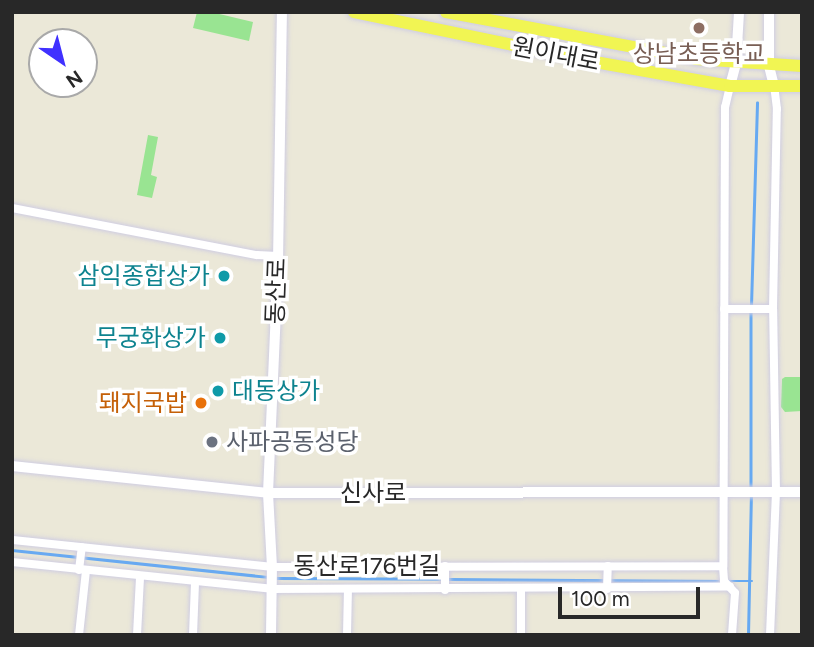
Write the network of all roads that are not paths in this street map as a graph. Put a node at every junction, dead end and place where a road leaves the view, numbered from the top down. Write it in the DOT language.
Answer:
graph roads {
  1 [pos="282,12"];
  2 [pos="354,12"];
  3 [pos="446,12"];
  4 [pos="739,12"];
  5 [pos="769,12"];
  6 [pos="736,64"];
  7 [pos="769,66"];
  8 [pos="802,66"];
  9 [pos="730,86"];
  10 [pos="774,86"];
  11 [pos="802,86"];
  12 [pos="12,208"];
  13 [pos="278,256"];
  14 [pos="724,309"];
  15 [pos="773,309"];
  16 [pos="12,466"];
  17 [pos="730,492"];
  18 [pos="776,492"];
  19 [pos="802,492"];
  20 [pos="268,493"];
  21 [pos="12,540"];
  22 [pos="82,549"];
  23 [pos="12,562"];
  24 [pos="608,567"];
  25 [pos="723,567"];
  26 [pos="272,568"];
  27 [pos="445,568"];
  28 [pos="81,569"];
  29 [pos="140,577"];
  30 [pos="195,583"];
  31 [pos="727,584"];
  32 [pos="272,587"];
  33 [pos="445,587"];
  34 [pos="607,588"];
  35 [pos="348,589"];
  36 [pos="521,590"];
  37 [pos="79,635"];
  38 [pos="137,635"];
  39 [pos="193,635"];
  40 [pos="271,635"];
  41 [pos="347,635"];
  42 [pos="521,635"];
  43 [pos="732,635"];
  44 [pos="769,635"];
  1 -- 13 [label="main road, 동산로"];
  2 -- 9 [label="main road, 원이대로"];
  3 -- 6 [label="main road, 원이대로"];
  4 -- 6 [label="main road"];
  5 -- 7 [label="main road"];
  6 -- 7 [label="main road, 원이대로"];
  6 -- 9 [label="main road"];
  7 -- 8 [label="main road, 원이대로"];
  7 -- 10 [label="main road"];
  9 -- 10 [label="main road, 원이대로"];
  9 -- 14 [label="street"];
  10 -- 11 [label="main road, 원이대로"];
  10 -- 15 [label="street"];
  12 -- 13 [label="street"];
  13 -- 20 [label="main road, 동산로"];
  14 -- 15 [label="street"];
  14 -- 17 [label="street"];
  15 -- 18 [label="street"];
  16 -- 20 [label="main road, 신사로"];
  17 -- 18 [label="main road, 신사로"];
  17 -- 20 [label="main road, 신사로"];
  17 -- 25 [label="street"];
  18 -- 19 [label="main road"];
  18 -- 44 [label="street"];
  20 -- 26 [label="main road, 동산로"];
  21 -- 22 [label="street, 동산로176번길"];
  22 -- 26 [label="street, 동산로176번길"];
  22 -- 28 [label="street"];
  23 -- 28 [label="street"];
  24 -- 25 [label="street, 동산로176번길"];
  24 -- 27 [label="street, 동산로176번길"];
  24 -- 34 [label="street"];
  25 -- 31 [label="street"];
  26 -- 27 [label="street, 동산로176번길"];
  26 -- 32 [label="main road, 동산로"];
  27 -- 33 [label="street"];
  28 -- 29 [label="street"];
  28 -- 37 [label="street"];
  29 -- 30 [label="street"];
  29 -- 38 [label="street"];
  30 -- 32 [label="street"];
  30 -- 39 [label="street"];
  31 -- 34 [label="street"];
  31 -- 43 [label="street"];
  32 -- 35 [label="street"];
  32 -- 40 [label="main road"];
  33 -- 35 [label="street"];
  33 -- 36 [label="street"];
  34 -- 36 [label="street"];
  35 -- 41 [label="street"];
  36 -- 42 [label="street"];
}
